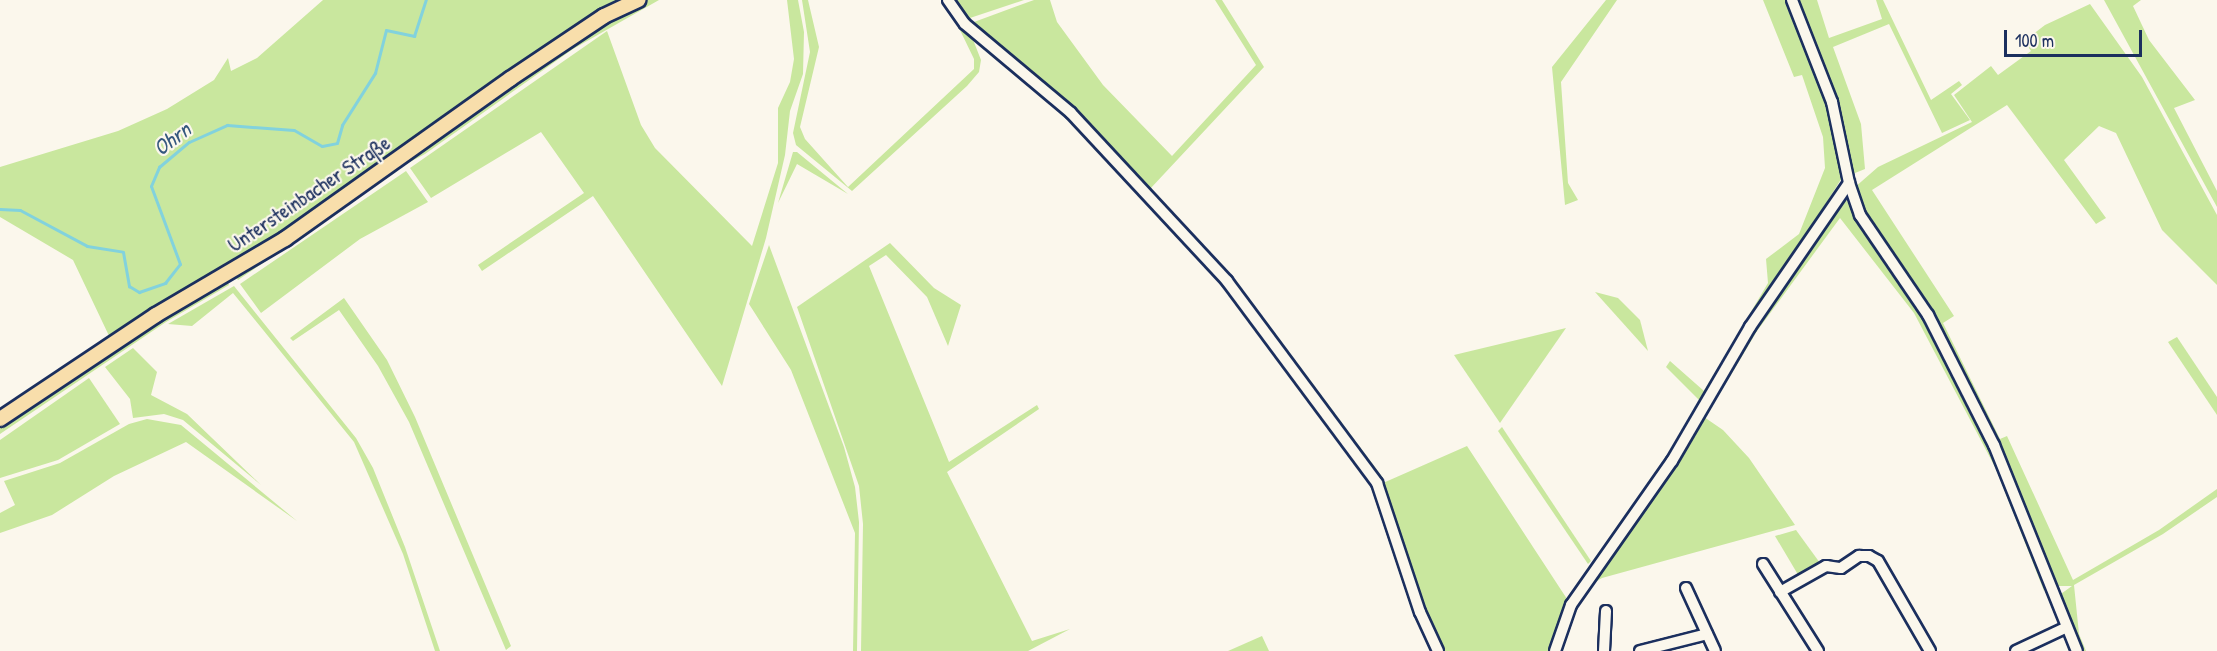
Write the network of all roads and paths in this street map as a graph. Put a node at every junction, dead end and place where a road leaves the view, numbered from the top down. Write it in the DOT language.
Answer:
graph roads {
  1 [pos="639,0"];
  2 [pos="948,0"];
  3 [pos="1792,0"];
  4 [pos="1849,183"];
  5 [pos="0,419"];
  6 [pos="1763,564"];
  7 [pos="1686,588"];
  8 [pos="1780,592"];
  9 [pos="1606,611"];
  10 [pos="2067,627"];
  11 [pos="1707,634"];
  12 [pos="1438,651"];
  13 [pos="1555,651"];
  14 [pos="1604,651"];
  15 [pos="1640,651"];
  16 [pos="1715,651"];
  17 [pos="1818,651"];
  18 [pos="1930,651"];
  19 [pos="2016,651"];
  20 [pos="2078,651"];
  1 -- 5 [label="main road, Untersteinbacher Straße"];
  2 -- 12 [label="street"];
  3 -- 4 [label="street"];
  4 -- 10 [label="street"];
  4 -- 13 [label="street"];
  6 -- 8 [label="street"];
  7 -- 11 [label="street"];
  8 -- 17 [label="street"];
  8 -- 18 [label="street"];
  9 -- 14 [label="street"];
  10 -- 19 [label="street"];
  10 -- 20 [label="street"];
  11 -- 15 [label="street"];
  11 -- 16 [label="street"];
}
